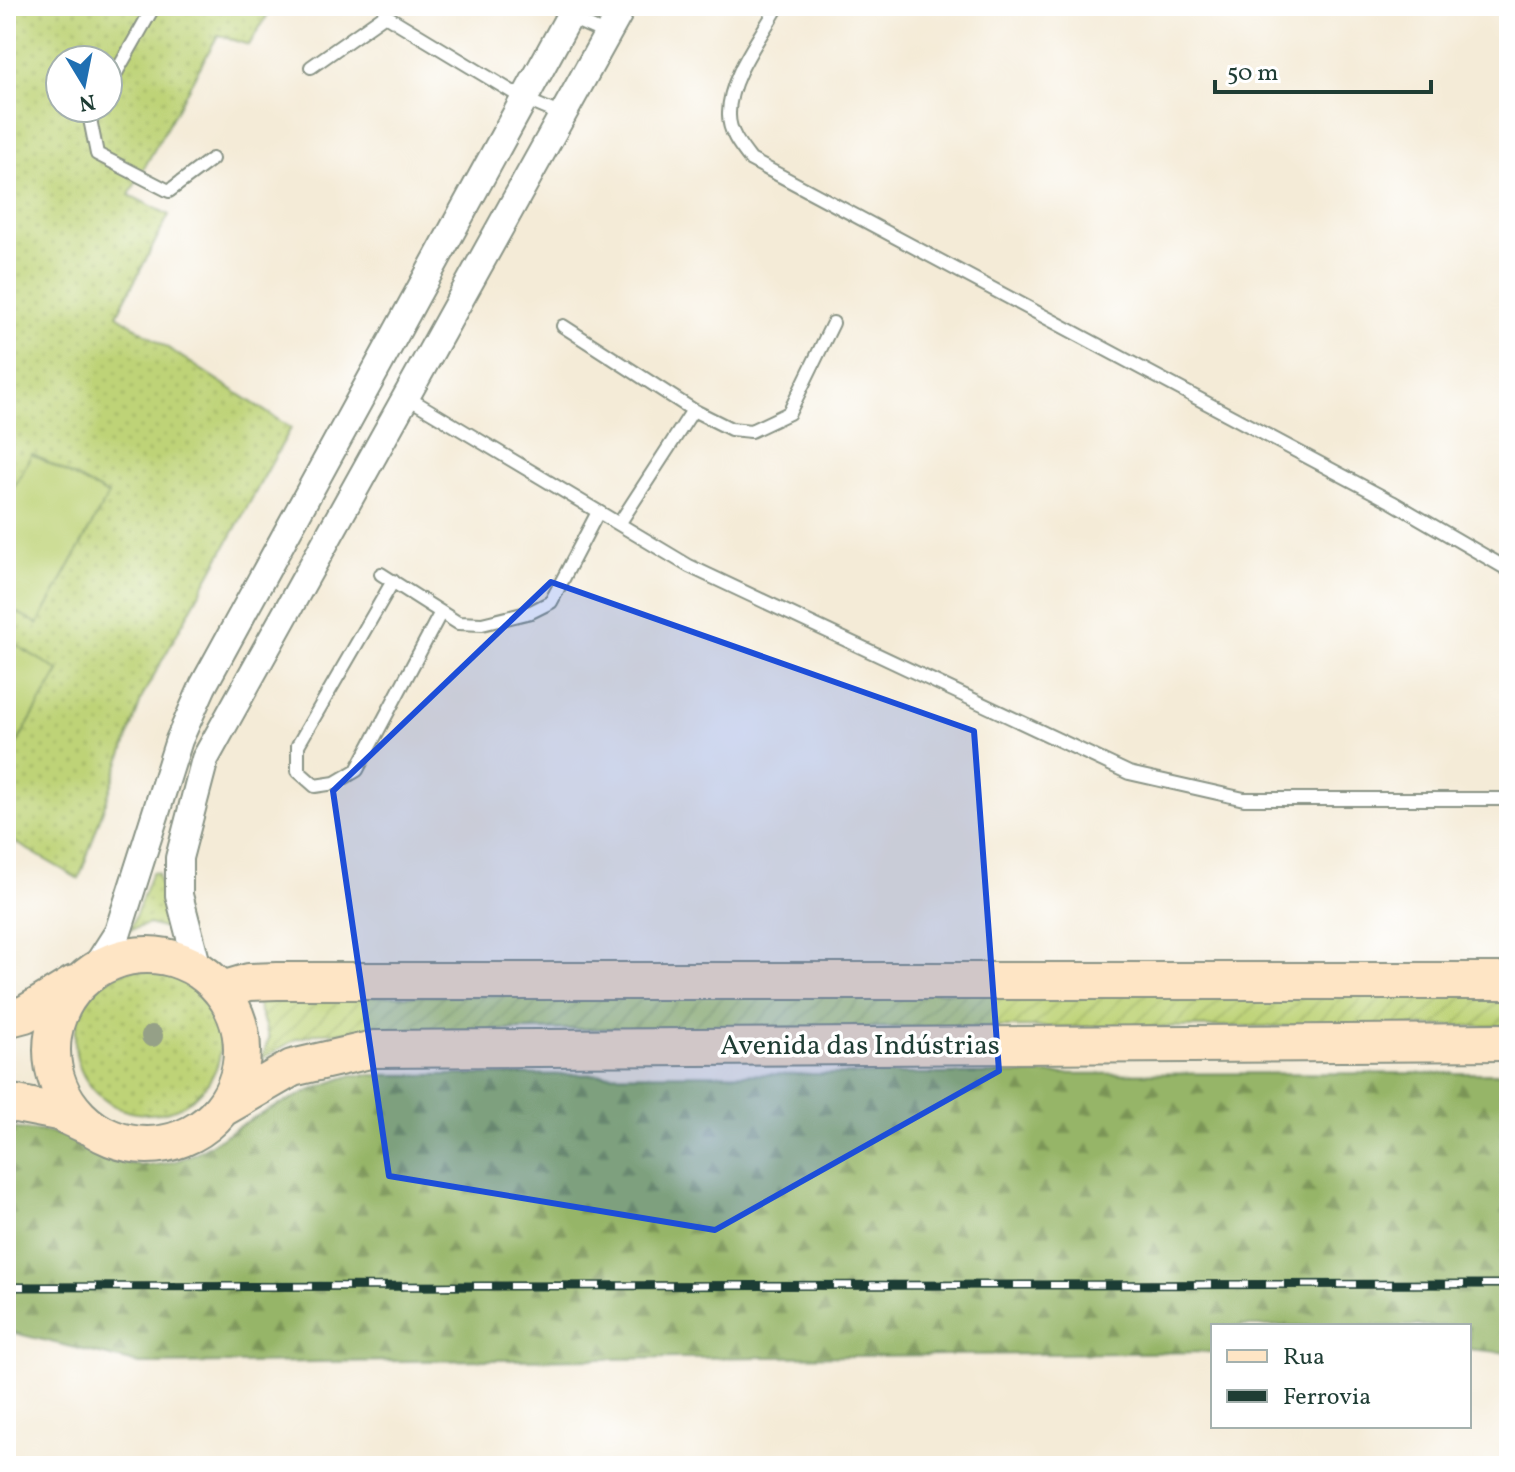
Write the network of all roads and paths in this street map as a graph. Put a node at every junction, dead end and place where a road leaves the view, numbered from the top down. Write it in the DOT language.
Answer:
graph roads {
  1 [pos="154,6"];
  2 [pos="623,6"];
  3 [pos="778,6"];
  4 [pos="568,10"];
  5 [pos="607,34"];
  6 [pos="124,59"];
  7 [pos="311,67"];
  8 [pos="524,99"];
  9 [pos="562,115"];
  10 [pos="91,124"];
  11 [pos="212,159"];
  12 [pos="833,323"];
  13 [pos="563,326"];
  14 [pos="405,396"];
  15 [pos="693,410"];
  16 [pos="341,434"];
  17 [pos="373,453"];
  18 [pos="598,512"];
  19 [pos="619,524"];
  20 [pos="1509,570"];
  21 [pos="381,574"];
  22 [pos="393,581"];
  23 [pos="441,612"];
  24 [pos="1509,799"];
  25 [pos="89,974"];
  26 [pos="210,979"];
  27 [pos="1509,981"];
  28 [pos="6,1019"];
  29 [pos="1509,1042"];
  30 [pos="6,1102"];
  31 [pos="223,1108"];
  32 [pos="89,1126"];
  1 -- 6 [label="lane"];
  2 -- 5 [label="street"];
  3 -- 20 [label="lane"];
  4 -- 5 [label="lane"];
  4 -- 8 [label="street"];
  5 -- 9 [label="street"];
  7 -- 8 [label="lane"];
  8 -- 9 [label="lane"];
  8 -- 16 [label="street"];
  9 -- 14 [label="street"];
  10 -- 11 [label="lane"];
  12 -- 15 [label="lane"];
  13 -- 15 [label="lane"];
  14 -- 17 [label="street"];
  14 -- 18 [label="lane"];
  15 -- 19 [label="lane"];
  16 -- 17 [label="street"];
  16 -- 25 [label="street"];
  17 -- 26 [label="street"];
  18 -- 19 [label="lane"];
  18 -- 23 [label="lane"];
  19 -- 24 [label="lane"];
  21 -- 22 [label="lane"];
  22 -- 23 [label="lane"];
  22 -- 23 [label="lane"];
  25 -- 26 [label="main road"];
  25 -- 28 [label="main road"];
  25 -- 32 [label="main road"];
  26 -- 27 [label="main road"];
  26 -- 31 [label="main road"];
  29 -- 31 [label="main road, Avenida das Indústrias"];
  30 -- 32 [label="main road"];
  31 -- 32 [label="main road"];
}
